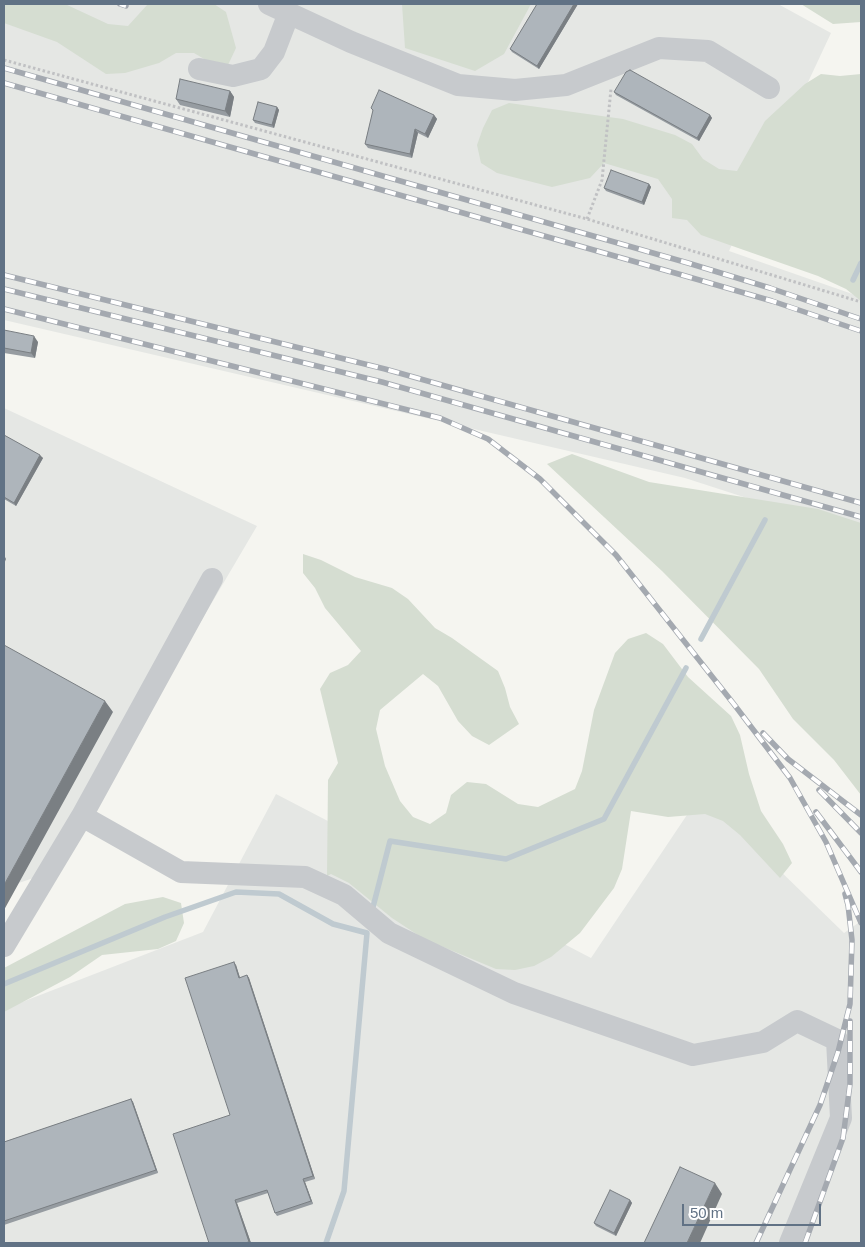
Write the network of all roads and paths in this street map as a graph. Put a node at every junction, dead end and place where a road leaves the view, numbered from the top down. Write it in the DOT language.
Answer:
graph roads {
  1 [pos="269,4"];
  2 [pos="289,13"];
  3 [pos="4,60"];
  4 [pos="614,66"];
  5 [pos="199,68"];
  6 [pos="769,88"];
  7 [pos="587,219"];
  8 [pos="861,302"];
  9 [pos="212,579"];
  10 [pos="82,816"];
  11 [pos="4,946"];
  12 [pos="790,1243"];
  1 -- 2 [label="lane"];
  2 -- 4 [label="lane"];
  2 -- 5 [label="lane"];
  3 -- 7 [label="path"];
  4 -- 6 [label="lane"];
  4 -- 7 [label="path"];
  7 -- 8 [label="path"];
  9 -- 10 [label="lane"];
  10 -- 11 [label="lane"];
  10 -- 12 [label="lane"];
}
